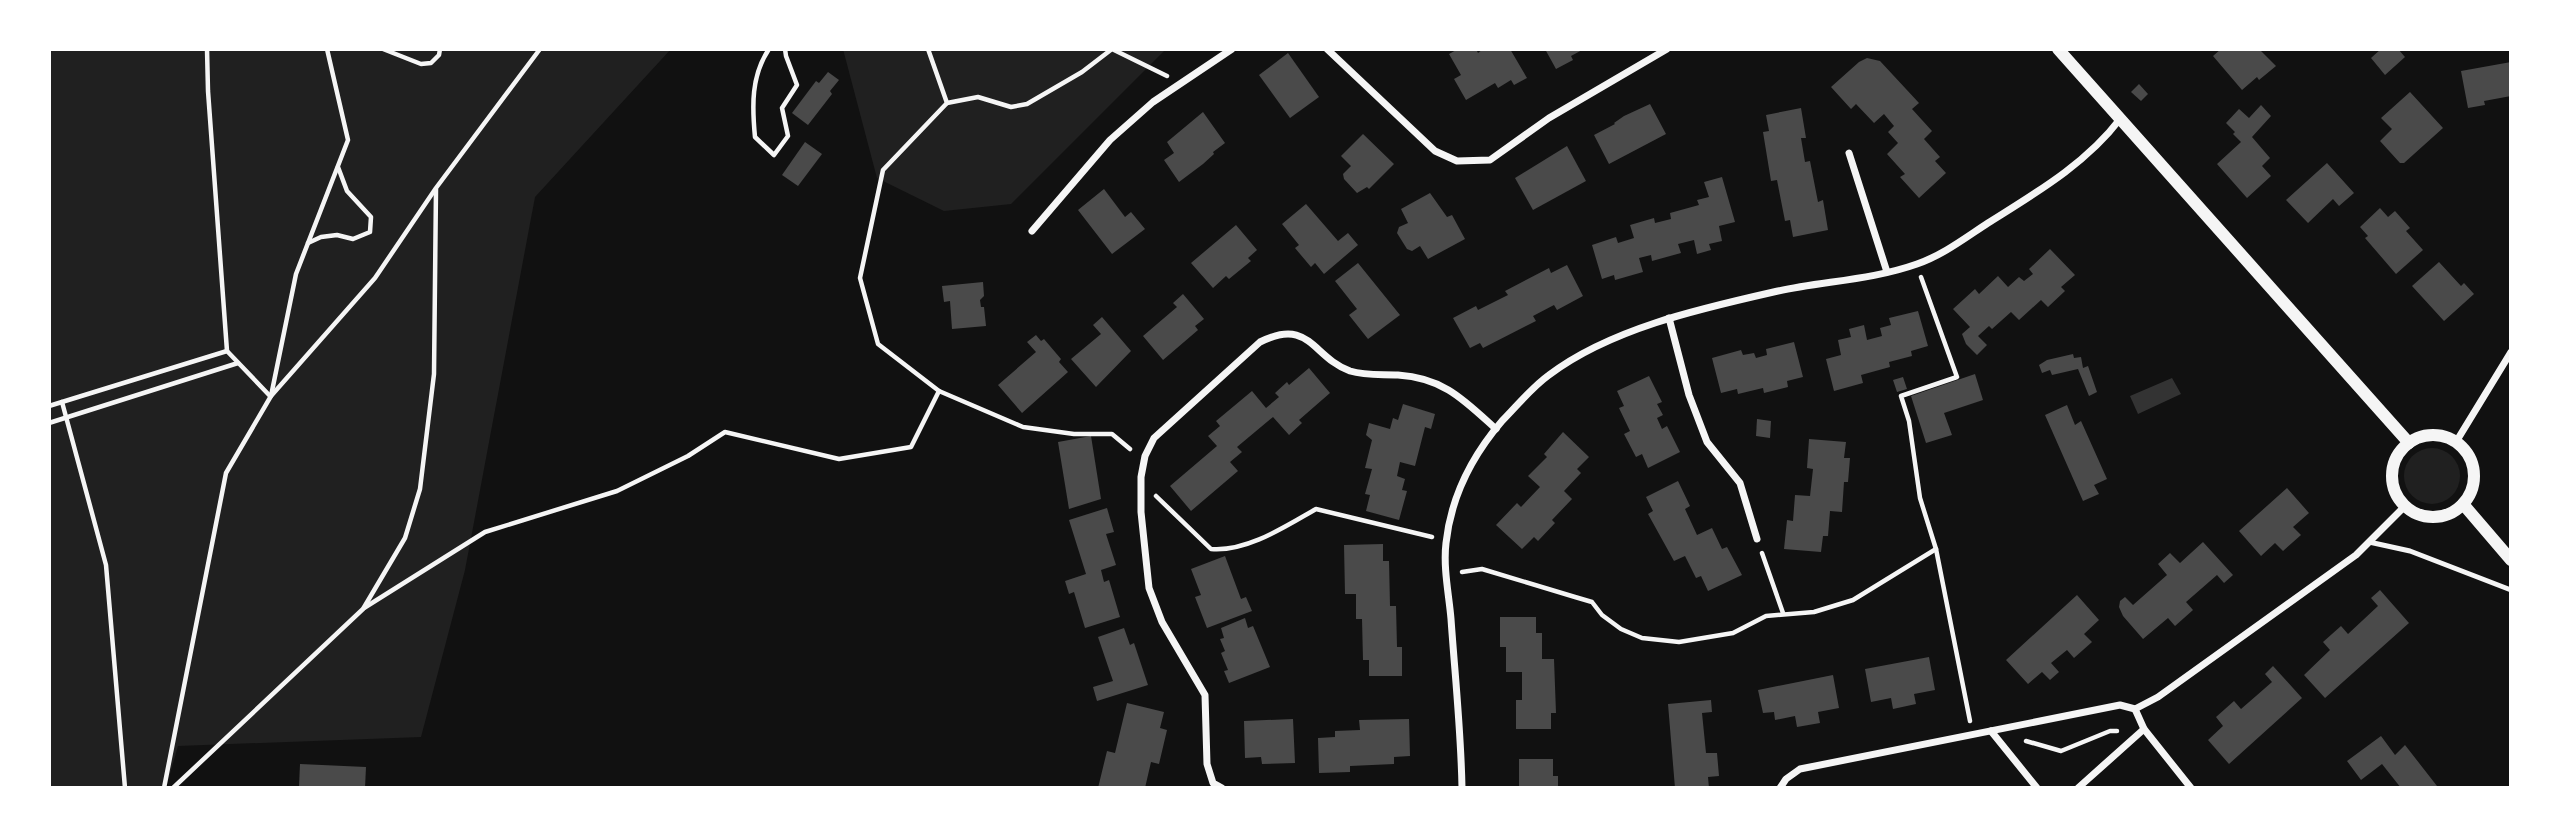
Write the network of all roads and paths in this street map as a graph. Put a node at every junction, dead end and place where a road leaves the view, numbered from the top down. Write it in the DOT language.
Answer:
graph roads {
  1 [pos="207,49"];
  2 [pos="327,49"];
  3 [pos="383,49"];
  4 [pos="440,49"];
  5 [pos="540,49"];
  6 [pos="769,49"];
  7 [pos="785,49"];
  8 [pos="928,49"];
  9 [pos="1232,49"];
  10 [pos="1327,49"];
  11 [pos="1667,49"];
  12 [pos="2058,49"];
  13 [pos="1181,82"];
  14 [pos="947,103"];
  15 [pos="2120,120"];
  16 [pos="1849,153"];
  17 [pos="337,167"];
  18 [pos="436,188"];
  19 [pos="1032,231"];
  20 [pos="308,243"];
  21 [pos="1917,264"];
  22 [pos="1887,272"];
  23 [pos="1669,318"];
  24 [pos="227,351"];
  25 [pos="2511,352"];
  26 [pos="238,363"];
  27 [pos="939,391"];
  28 [pos="271,396"];
  29 [pos="62,402"];
  30 [pos="49,406"];
  31 [pos="66,416"];
  32 [pos="49,423"];
  33 [pos="1496,429"];
  34 [pos="2456,442"];
  35 [pos="2409,443"];
  36 [pos="1141,477"];
  37 [pos="2463,504"];
  38 [pos="2405,506"];
  39 [pos="1757,539"];
  40 [pos="1446,540"];
  41 [pos="2368,542"];
  42 [pos="1936,549"];
  43 [pos="2511,560"];
  44 [pos="1447,574"];
  45 [pos="2511,590"];
  46 [pos="363,609"];
  47 [pos="1783,612"];
  48 [pos="2135,709"];
  49 [pos="2144,729"];
  50 [pos="1992,731"];
  51 [pos="1972,736"];
  52 [pos="125,788"];
  53 [pos="164,788"];
  54 [pos="173,788"];
  55 [pos="1222,788"];
  56 [pos="1462,788"];
  57 [pos="1780,788"];
  58 [pos="2037,788"];
  59 [pos="2078,788"];
  60 [pos="2191,788"];
  1 -- 24 [label="path"];
  2 -- 17 [label="path"];
  3 -- 4 [label="path"];
  5 -- 18 [label="path"];
  6 -- 7 [label="path"];
  8 -- 14 [label="path"];
  9 -- 13 [label="street"];
  10 -- 11 [label="street"];
  12 -- 15 [label="street"];
  13 -- 14 [label="path"];
  13 -- 19 [label="street"];
  14 -- 27 [label="path"];
  15 -- 21 [label="street"];
  15 -- 35 [label="street"];
  16 -- 22 [label="street"];
  17 -- 20 [label="path"];
  17 -- 20 [label="path"];
  18 -- 28 [label="path"];
  18 -- 46 [label="path"];
  20 -- 28 [label="path"];
  21 -- 22 [label="street"];
  21 -- 42 [label="path"];
  22 -- 23 [label="street"];
  23 -- 33 [label="street"];
  23 -- 39 [label="street"];
  24 -- 26 [label="path"];
  24 -- 29 [label="path"];
  25 -- 34 [label="street"];
  26 -- 28 [label="path"];
  26 -- 31 [label="path"];
  27 -- 36 [label="path"];
  27 -- 46 [label="path"];
  28 -- 53 [label="path"];
  29 -- 30 [label="path"];
  29 -- 31 [label="path"];
  31 -- 32 [label="path"];
  31 -- 52 [label="path"];
  33 -- 36 [label="street"];
  33 -- 40 [label="street"];
  34 -- 35 [label="street"];
  34 -- 37 [label="street"];
  35 -- 38 [label="street"];
  36 -- 40 [label="path"];
  36 -- 55 [label="street"];
  37 -- 38 [label="street"];
  37 -- 43 [label="street"];
  38 -- 41 [label="street"];
  39 -- 47 [label="path"];
  40 -- 44 [label="street"];
  41 -- 45 [label="lane"];
  41 -- 48 [label="street"];
  42 -- 47 [label="path"];
  42 -- 51 [label="path"];
  44 -- 47 [label="path"];
  44 -- 56 [label="street"];
  46 -- 54 [label="path"];
  48 -- 49 [label="street"];
  48 -- 50 [label="street"];
  49 -- 50 [label="path"];
  49 -- 59 [label="street"];
  49 -- 60 [label="street"];
  50 -- 51 [label="street"];
  50 -- 58 [label="street"];
  51 -- 57 [label="street"];
}
